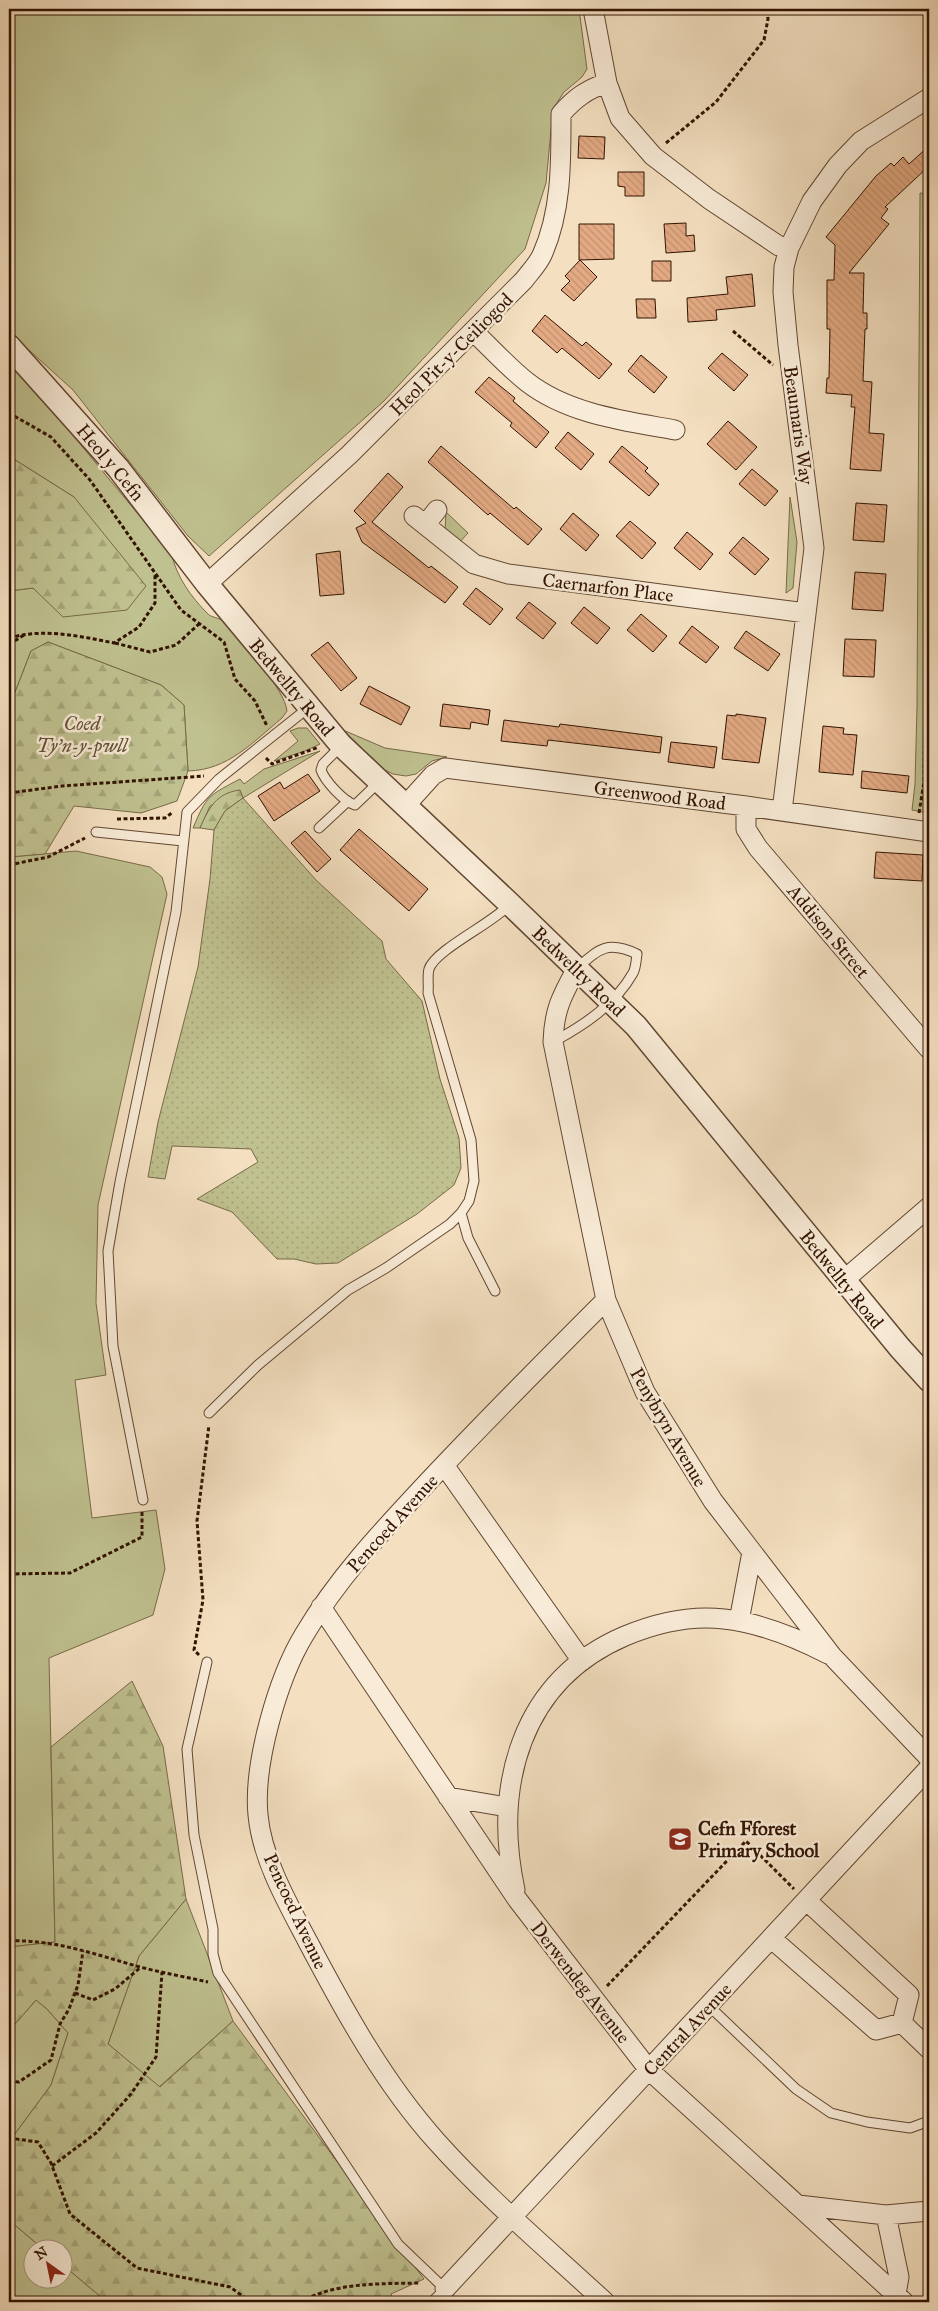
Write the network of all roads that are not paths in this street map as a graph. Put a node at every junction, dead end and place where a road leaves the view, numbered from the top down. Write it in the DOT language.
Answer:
graph roads {
  1 [pos="593,9"];
  2 [pos="607,83"];
  3 [pos="929,98"];
  4 [pos="789,248"];
  5 [pos="474,332"];
  6 [pos="9,346"];
  7 [pos="675,430"];
  8 [pos="437,510"];
  9 [pos="207,584"];
  10 [pos="806,613"];
  11 [pos="308,708"];
  12 [pos="337,740"];
  13 [pos="379,782"];
  14 [pos="348,801"];
  15 [pos="405,806"];
  16 [pos="746,806"];
  17 [pos="782,811"];
  18 [pos="319,828"];
  19 [pos="96,832"];
  20 [pos="929,832"];
  21 [pos="183,841"];
  22 [pos="510,904"];
  23 [pos="576,970"];
  24 [pos="610,1002"];
  25 [pos="553,1042"];
  26 [pos="929,1049"];
  27 [pos="929,1207"];
  28 [pos="460,1213"];
  29 [pos="844,1280"];
  30 [pos="495,1291"];
  31 [pos="606,1300"];
  32 [pos="929,1380"];
  33 [pos="209,1414"];
  34 [pos="444,1465"];
  35 [pos="143,1500"];
  36 [pos="752,1552"];
  37 [pos="321,1607"];
  38 [pos="739,1621"];
  39 [pos="832,1656"];
  40 [pos="582,1661"];
  41 [pos="207,1662"];
  42 [pos="929,1758"];
  43 [pos="929,1768"];
  44 [pos="448,1797"];
  45 [pos="507,1807"];
  46 [pos="517,1899"];
  47 [pos="807,1901"];
  48 [pos="772,1939"];
  49 [pos="709,2006"];
  50 [pos="902,2023"];
  51 [pos="929,2049"];
  52 [pos="649,2070"];
  53 [pos="929,2121"];
  54 [pos="798,2205"];
  55 [pos="929,2211"];
  56 [pos="886,2215"];
  57 [pos="512,2216"];
  58 [pos="438,2295"];
  59 [pos="900,2298"];
  60 [pos="605,2302"];
  1 -- 2 [label="street"];
  2 -- 4 [label="street"];
  2 -- 5 [label="street, Heol Pit-y-Ceiliogod"];
  3 -- 4 [label="street, Beaumaris Way"];
  4 -- 10 [label="street, Beaumaris Way"];
  5 -- 7 [label="street"];
  5 -- 9 [label="street, Heol Pit-y-Ceiliogod"];
  6 -- 9 [label="street, Heol y Cefn"];
  8 -- 10 [label="street, Caernarfon Place"];
  9 -- 11 [label="street, Bedwellty Road"];
  10 -- 17 [label="street, Beaumaris Way"];
  11 -- 12 [label="street, Bedwellty Road"];
  11 -- 21 [label="lane"];
  12 -- 13 [label="street, Bedwellty Road"];
  12 -- 14 [label="lane"];
  13 -- 14 [label="lane"];
  13 -- 15 [label="street, Bedwellty Road"];
  14 -- 18 [label="lane"];
  15 -- 16 [label="street, Greenwood Road"];
  15 -- 22 [label="street, Bedwellty Road"];
  16 -- 17 [label="street, Greenwood Road"];
  16 -- 26 [label="street, Addison Street"];
  17 -- 20 [label="street, Greenwood Road"];
  19 -- 21 [label="lane"];
  21 -- 35 [label="lane"];
  22 -- 23 [label="street, Bedwellty Road"];
  22 -- 28 [label="lane"];
  23 -- 24 [label="street, Bedwellty Road"];
  23 -- 24 [label="lane"];
  23 -- 25 [label="street, Penybryn Avenue"];
  24 -- 25 [label="lane"];
  24 -- 29 [label="street, Bedwellty Road"];
  25 -- 31 [label="street, Penybryn Avenue"];
  27 -- 29 [label="street"];
  28 -- 30 [label="lane"];
  28 -- 33 [label="lane"];
  29 -- 32 [label="street, Bedwellty Road"];
  31 -- 34 [label="street, Pencoed Avenue"];
  31 -- 36 [label="street, Penybryn Avenue"];
  34 -- 37 [label="street, Pencoed Avenue"];
  34 -- 40 [label="street"];
  36 -- 38 [label="street"];
  36 -- 39 [label="street, Penybryn Avenue"];
  37 -- 44 [label="street, Derwendeg Avenue"];
  37 -- 57 [label="street, Pencoed Avenue"];
  38 -- 39 [label="street"];
  38 -- 40 [label="street"];
  39 -- 42 [label="street, Penybryn Avenue"];
  40 -- 45 [label="street"];
  41 -- 58 [label="lane"];
  43 -- 47 [label="street, Central Avenue"];
  44 -- 45 [label="street"];
  44 -- 46 [label="street, Derwendeg Avenue"];
  45 -- 46 [label="street"];
  46 -- 52 [label="street, Derwendeg Avenue"];
  47 -- 48 [label="street, Central Avenue"];
  47 -- 50 [label="street"];
  48 -- 49 [label="street, Central Avenue"];
  48 -- 50 [label="street"];
  49 -- 52 [label="street, Central Avenue"];
  49 -- 53 [label="lane"];
  50 -- 51 [label="street"];
  52 -- 54 [label="street, Derwendeg Avenue"];
  52 -- 57 [label="street, Central Avenue"];
  54 -- 56 [label="street"];
  54 -- 59 [label="street, Derwendeg Avenue"];
  55 -- 56 [label="street"];
  56 -- 59 [label="street"];
  57 -- 58 [label="street, Central Avenue"];
  57 -- 60 [label="street, Pencoed Avenue"];
}
